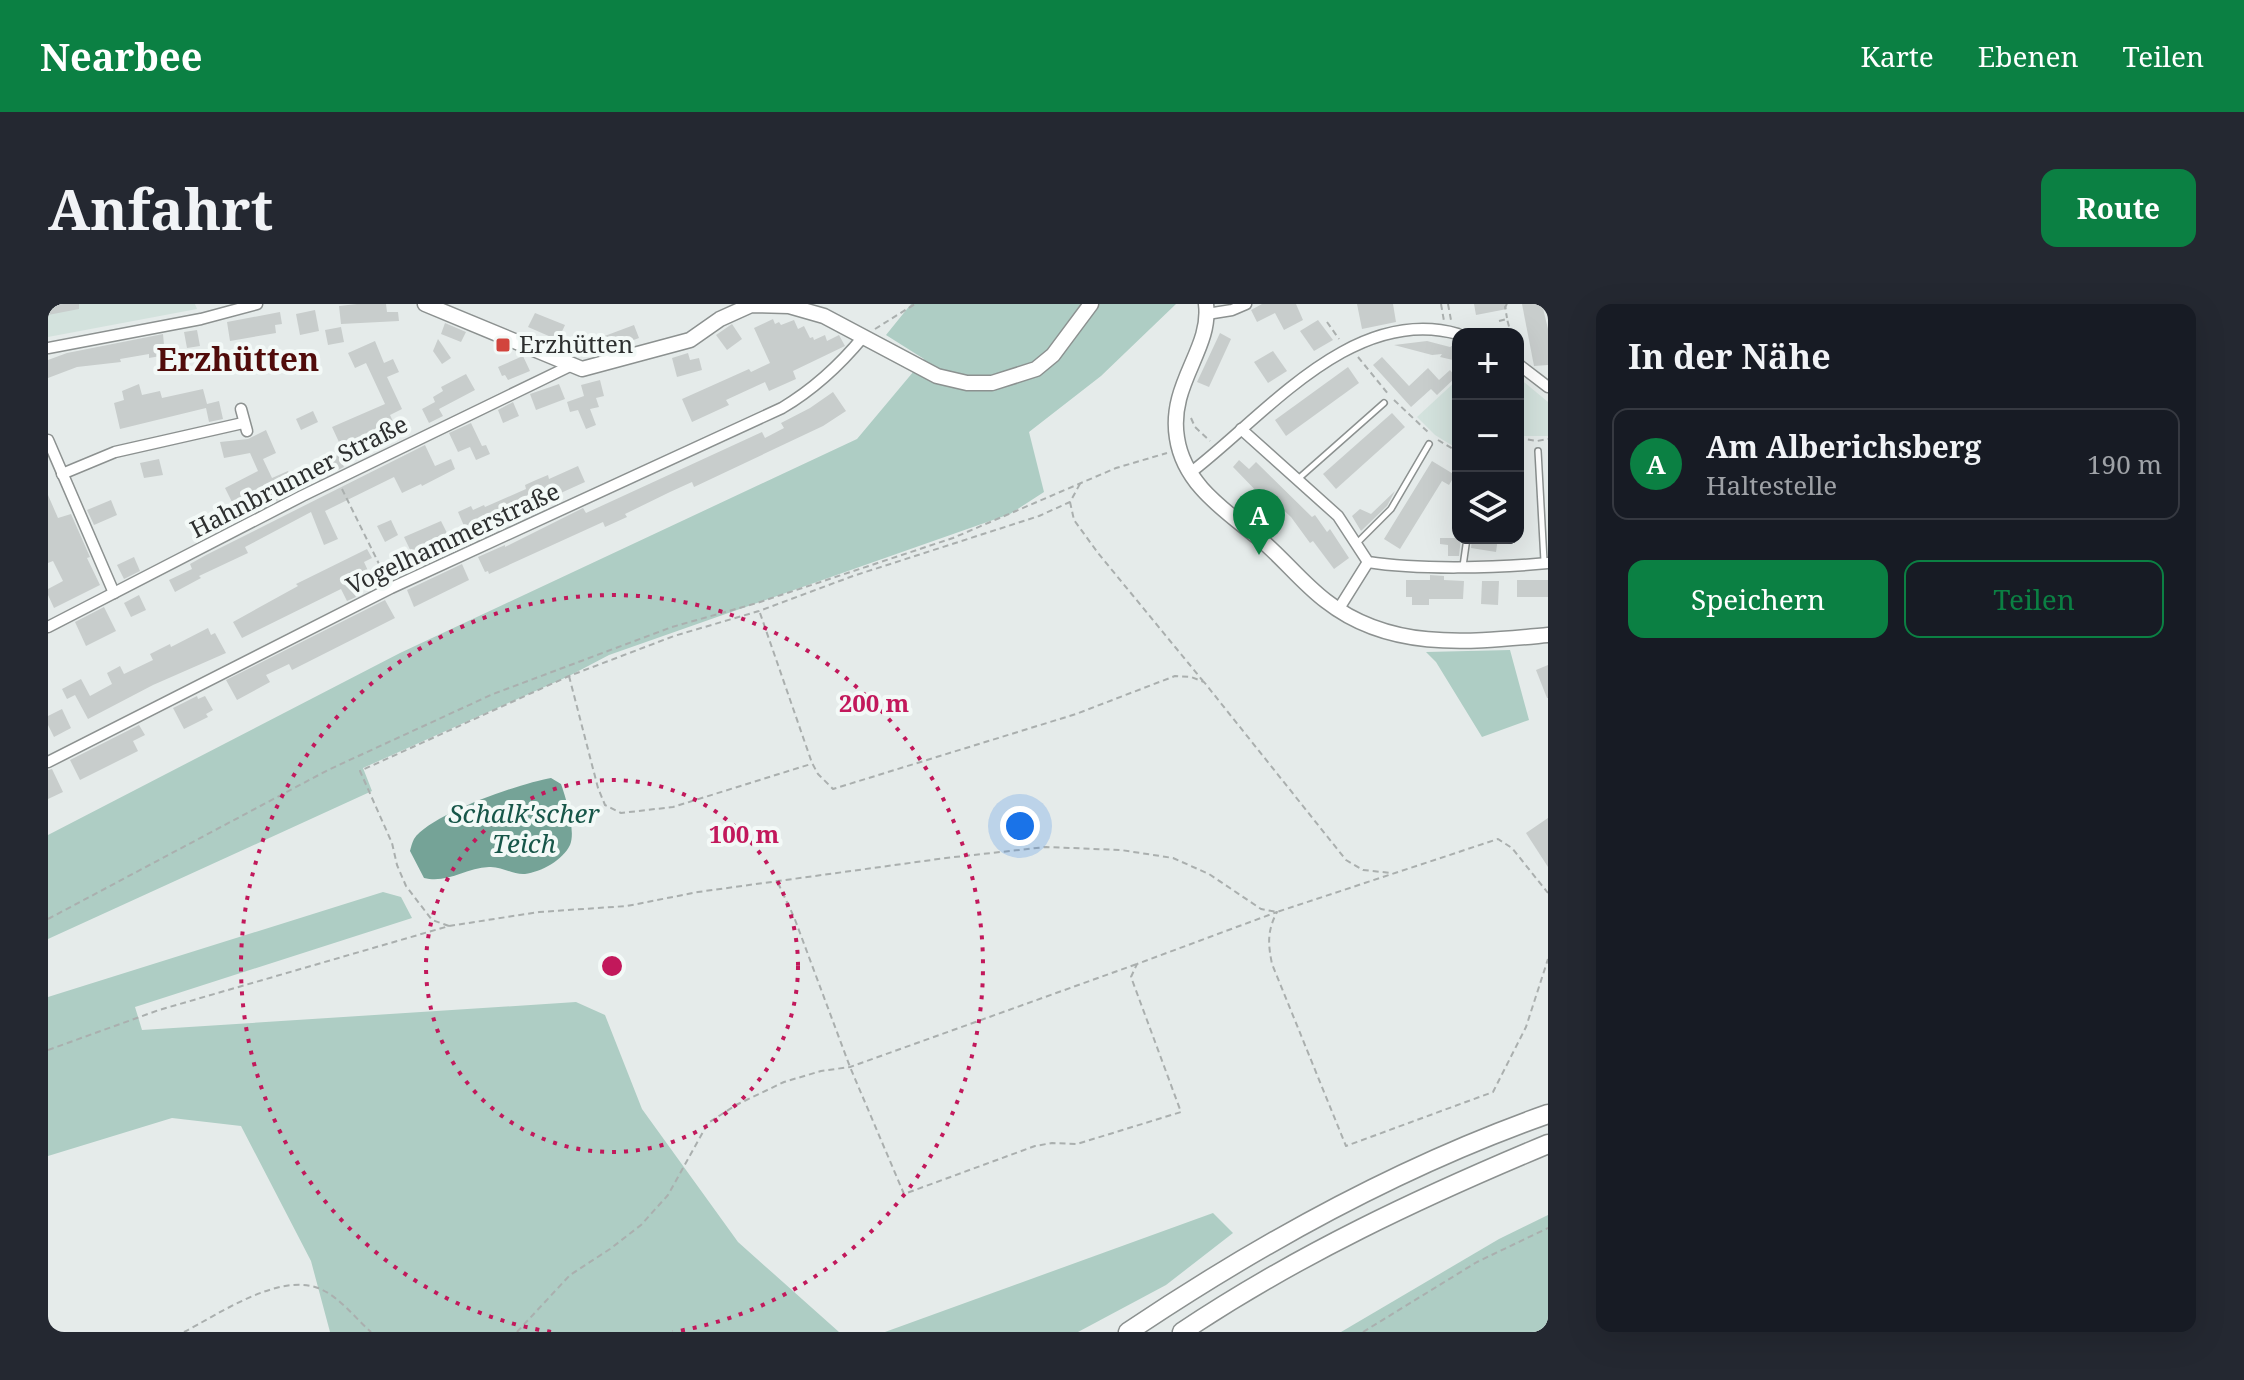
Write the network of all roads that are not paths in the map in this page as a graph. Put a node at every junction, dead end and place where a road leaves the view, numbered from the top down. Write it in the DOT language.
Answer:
graph roads {
  1 [pos="257,304"];
  2 [pos="425,304"];
  3 [pos="770,304"];
  4 [pos="1091,304"];
  5 [pos="1246,304"];
  6 [pos="1206,309"];
  7 [pos="1452,332"];
  8 [pos="863,337"];
  9 [pos="48,348"];
  10 [pos="570,366"];
  11 [pos="1524,369"];
  12 [pos="1548,387"];
  13 [pos="1384,403"];
  14 [pos="241,409"];
  15 [pos="1241,429"];
  16 [pos="48,440"];
  17 [pos="1429,444"];
  18 [pos="1538,451"];
  19 [pos="1190,473"];
  20 [pos="62,474"];
  21 [pos="1298,479"];
  22 [pos="1356,543"];
  23 [pos="1466,544"];
  24 [pos="1368,562"];
  25 [pos="1546,563"];
  26 [pos="1463,566"];
  27 [pos="114,593"];
  28 [pos="1338,610"];
  29 [pos="48,627"];
  30 [pos="1548,635"];
  31 [pos="48,762"];
  32 [pos="1548,1114"];
  33 [pos="1548,1144"];
  34 [pos="1128,1332"];
  35 [pos="1182,1332"];
  1 -- 9 [label="street"];
  2 -- 10 [label="street"];
  3 -- 8 [label="street"];
  3 -- 10 [label="street"];
  4 -- 8 [label="street"];
  5 -- 6 [label="street"];
  6 -- 19 [label="street"];
  7 -- 15 [label="street"];
  8 -- 31 [label="street, Vogelhammerstraße"];
  10 -- 27 [label="street, Hahnbrunner Straße"];
  11 -- 12 [label="street"];
  13 -- 21 [label="lane"];
  14 -- 20 [label="street"];
  15 -- 19 [label="street"];
  15 -- 21 [label="street"];
  16 -- 20 [label="street"];
  17 -- 22 [label="lane"];
  18 -- 25 [label="lane"];
  19 -- 28 [label="street"];
  20 -- 27 [label="street"];
  21 -- 22 [label="street"];
  22 -- 24 [label="street"];
  23 -- 26 [label="lane"];
  24 -- 26 [label="street"];
  24 -- 28 [label="street"];
  25 -- 26 [label="street"];
  27 -- 29 [label="street, Hahnbrunner Straße"];
  28 -- 30 [label="street"];
  32 -- 34 [label="highway"];
  33 -- 35 [label="highway"];
}
